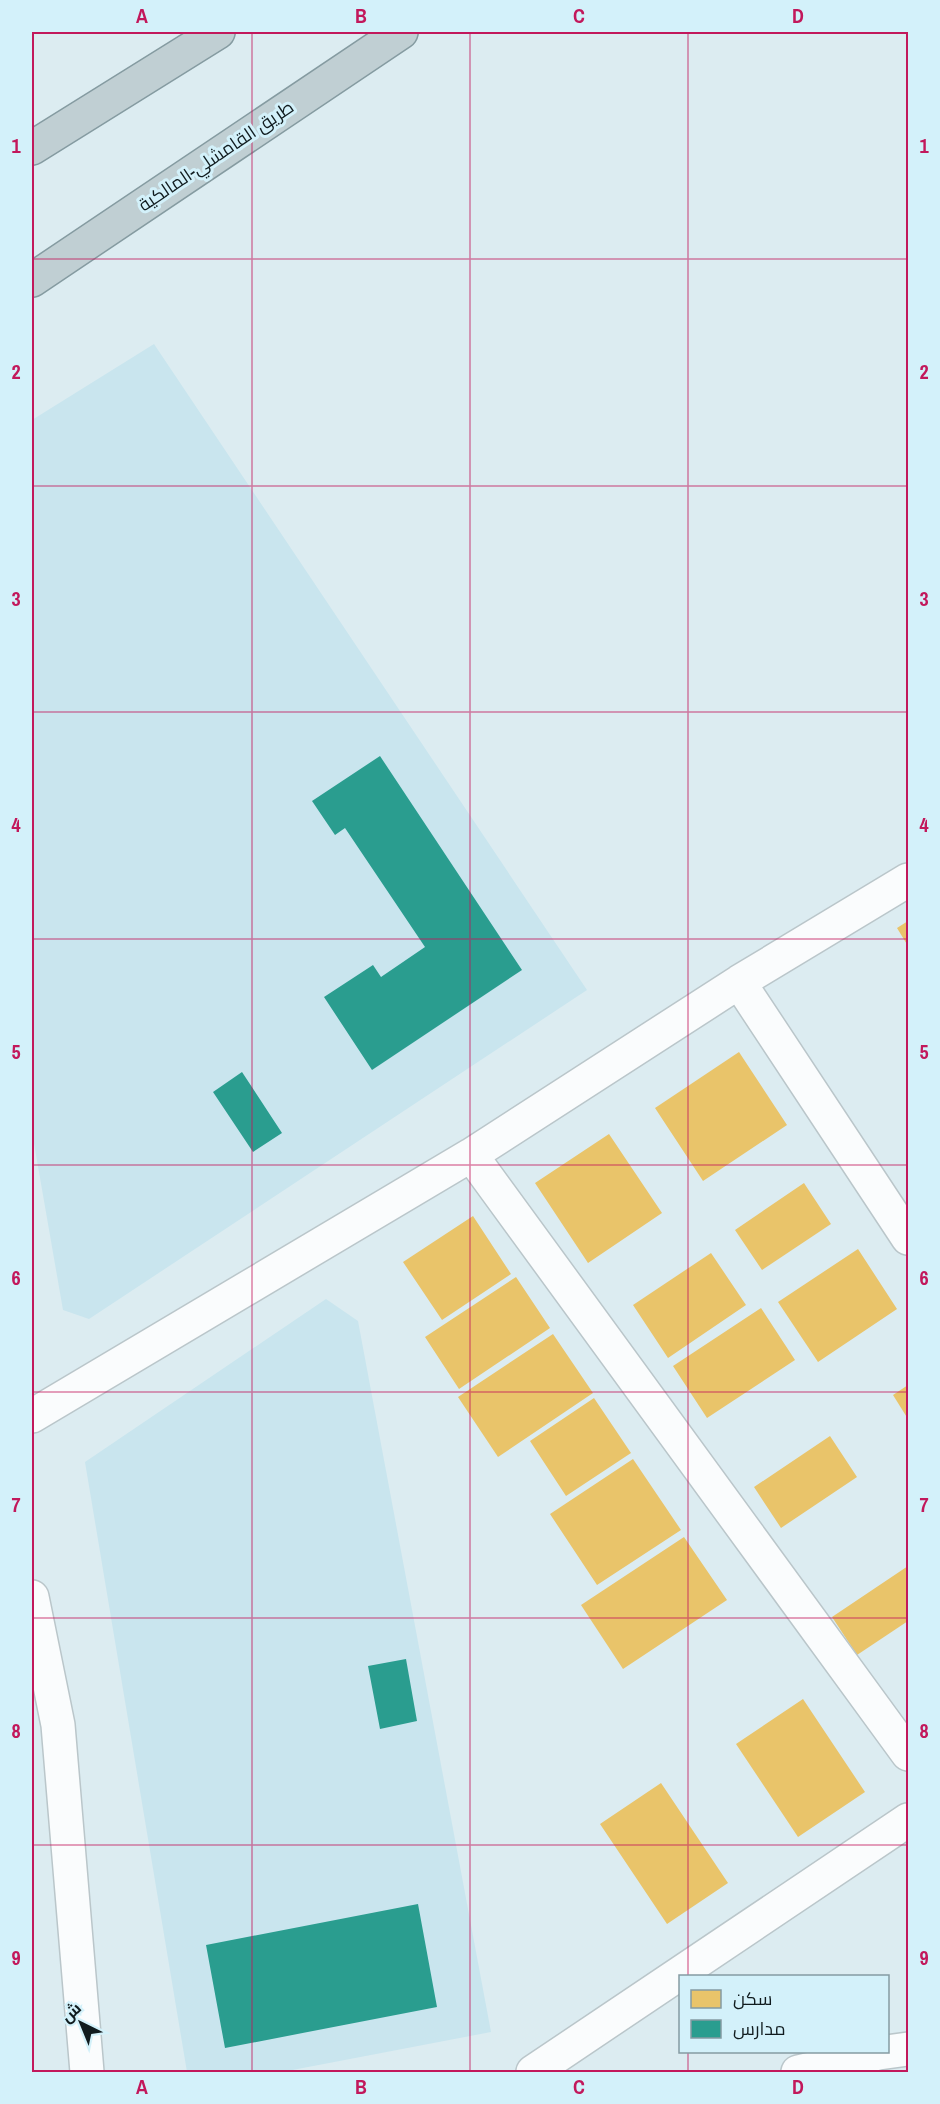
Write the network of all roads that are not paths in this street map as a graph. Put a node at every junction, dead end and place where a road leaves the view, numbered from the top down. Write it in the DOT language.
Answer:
graph roads {
  1 [pos="218,32"];
  2 [pos="401,32"];
  3 [pos="32,148"];
  4 [pos="32,280"];
  5 [pos="909,880"];
  6 [pos="739,982"];
  7 [pos="471,1155"];
  8 [pos="909,1238"];
  9 [pos="32,1416"];
  10 [pos="32,1597"];
  11 [pos="909,1754"];
  12 [pos="909,1820"];
  13 [pos="890,2058"];
  14 [pos="87,2073"];
  15 [pos="533,2073"];
  16 [pos="798,2073"];
  1 -- 3 [label="highway"];
  2 -- 4 [label="highway, طريق القامشلي-المالكية"];
  5 -- 6 [label="street"];
  6 -- 7 [label="street"];
  6 -- 8 [label="street"];
  7 -- 9 [label="street"];
  7 -- 11 [label="street"];
  10 -- 14 [label="street"];
  12 -- 15 [label="street"];
  13 -- 16 [label="street"];
}
